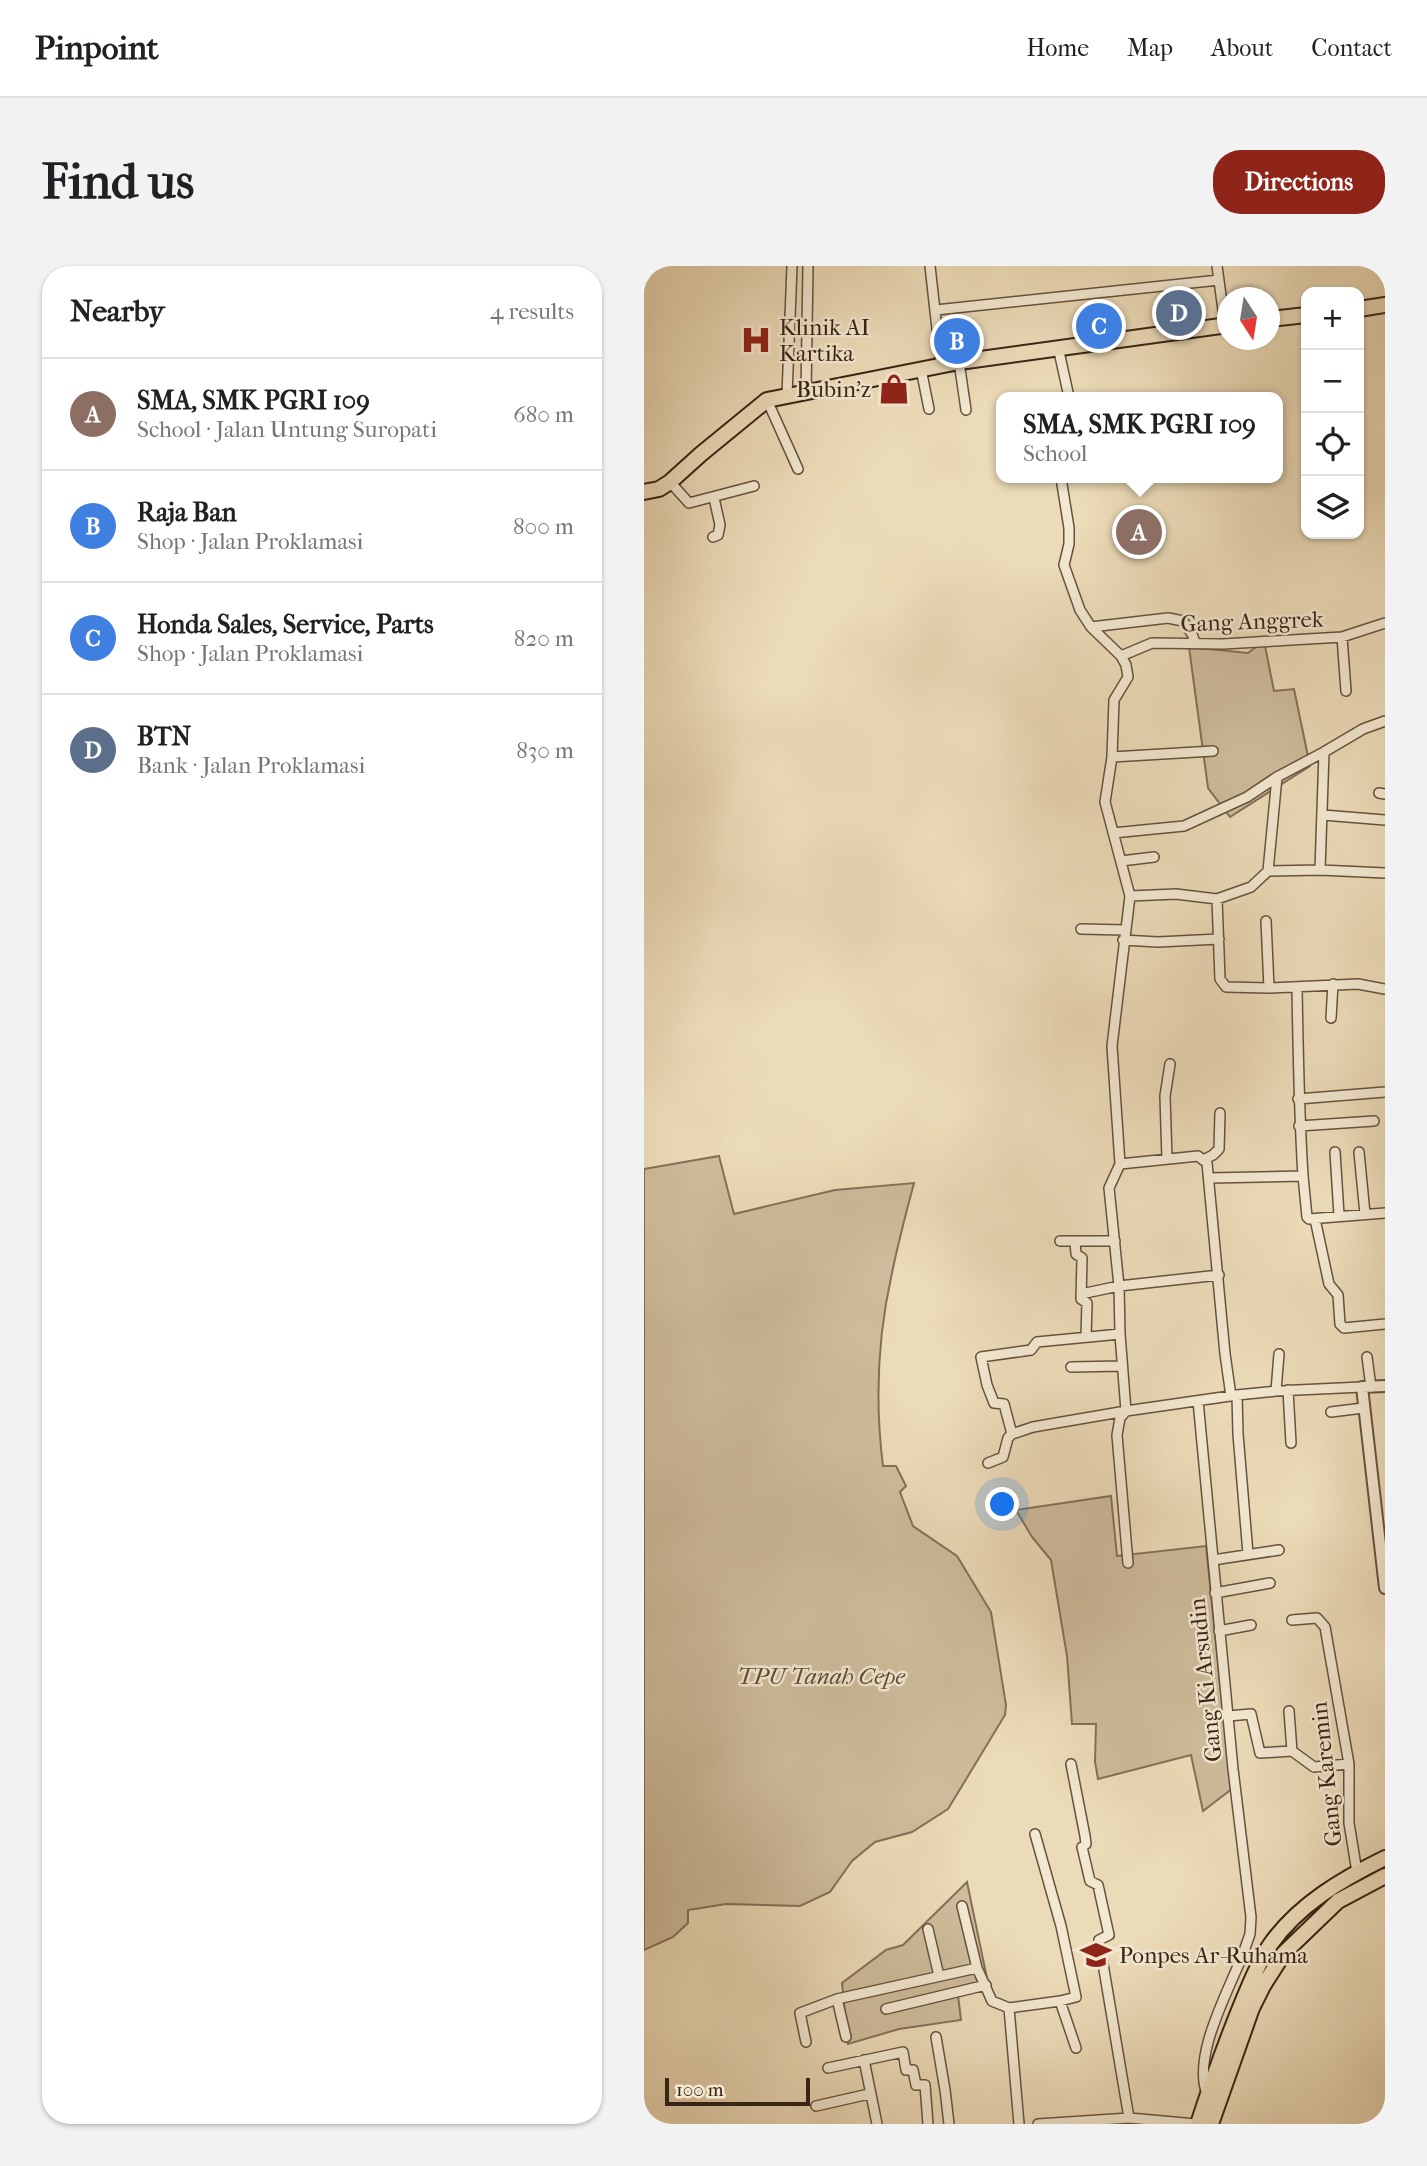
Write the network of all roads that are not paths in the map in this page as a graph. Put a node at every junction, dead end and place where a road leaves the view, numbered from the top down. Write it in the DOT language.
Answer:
graph roads {
  1 [pos="792,266"];
  2 [pos="808,266"];
  3 [pos="930,266"];
  4 [pos="1217,266"];
  5 [pos="1219,280"];
  6 [pos="1220,287"];
  7 [pos="1385,305"];
  8 [pos="1364,308"];
  9 [pos="936,310"];
  10 [pos="1301,316"];
  11 [pos="1280,318"];
  12 [pos="1217,326"];
  13 [pos="1058,347"];
  14 [pos="959,362"];
  15 [pos="941,365"];
  16 [pos="921,369"];
  17 [pos="806,392"];
  18 [pos="1068,392"];
  19 [pos="787,395"];
  20 [pos="767,400"];
  21 [pos="929,408"];
  22 [pos="966,410"];
  23 [pos="798,469"];
  24 [pos="670,482"];
  25 [pos="1062,483"];
  26 [pos="754,486"];
  27 [pos="644,492"];
  28 [pos="714,498"];
  29 [pos="713,537"];
  30 [pos="1385,622"];
  31 [pos="1091,627"];
  32 [pos="1342,637"];
  33 [pos="1195,642"];
  34 [pos="1121,656"];
  35 [pos="1346,691"];
  36 [pos="1385,721"];
  37 [pos="1213,751"];
  38 [pos="1324,752"];
  39 [pos="1112,757"];
  40 [pos="1277,777"];
  41 [pos="1323,815"];
  42 [pos="1385,820"];
  43 [pos="1113,833"];
  44 [pos="1154,857"];
  45 [pos="1121,861"];
  46 [pos="1320,870"];
  47 [pos="1268,871"];
  48 [pos="1385,873"];
  49 [pos="1130,896"];
  50 [pos="1217,899"];
  51 [pos="1266,921"];
  52 [pos="1081,929"];
  53 [pos="1124,935"];
  54 [pos="1219,939"];
  55 [pos="1333,984"];
  56 [pos="1297,987"];
  57 [pos="1269,988"];
  58 [pos="1385,989"];
  59 [pos="1331,1017"];
  60 [pos="1170,1064"];
  61 [pos="1385,1092"];
  62 [pos="1298,1098"];
  63 [pos="1220,1113"];
  64 [pos="1374,1121"];
  65 [pos="1299,1126"];
  66 [pos="1335,1152"];
  67 [pos="1359,1152"];
  68 [pos="1167,1159"];
  69 [pos="1203,1160"];
  70 [pos="1120,1164"];
  71 [pos="1303,1176"];
  72 [pos="1210,1178"];
  73 [pos="1385,1213"];
  74 [pos="1365,1214"];
  75 [pos="1339,1215"];
  76 [pos="1315,1219"];
  77 [pos="1060,1241"];
  78 [pos="1115,1241"];
  79 [pos="1075,1242"];
  80 [pos="1219,1276"];
  81 [pos="1119,1286"];
  82 [pos="1081,1294"];
  83 [pos="1385,1324"];
  84 [pos="1120,1334"];
  85 [pos="1086,1337"];
  86 [pos="1279,1354"];
  87 [pos="1367,1357"];
  88 [pos="1122,1366"];
  89 [pos="1071,1367"];
  90 [pos="1385,1386"];
  91 [pos="1366,1387"];
  92 [pos="1288,1390"];
  93 [pos="1276,1391"];
  94 [pos="1234,1396"];
  95 [pos="1198,1401"];
  96 [pos="1363,1408"];
  97 [pos="1126,1411"];
  98 [pos="1331,1412"];
  99 [pos="1012,1434"];
  100 [pos="1292,1443"];
  101 [pos="988,1462"];
  102 [pos="1279,1550"];
  103 [pos="1248,1554"];
  104 [pos="1213,1560"];
  105 [pos="1128,1563"];
  106 [pos="1270,1583"];
  107 [pos="1385,1588"];
  108 [pos="1215,1593"];
  109 [pos="1292,1620"];
  110 [pos="1251,1625"];
  111 [pos="1219,1631"];
  112 [pos="1289,1711"];
  113 [pos="1228,1716"];
  114 [pos="1292,1751"];
  115 [pos="1071,1764"];
  116 [pos="1349,1764"];
  117 [pos="1035,1834"];
  118 [pos="1385,1858"];
  119 [pos="1357,1872"];
  120 [pos="1385,1876"];
  121 [pos="962,1906"];
  122 [pos="928,1929"];
  123 [pos="1243,1955"];
  124 [pos="1259,1963"];
  125 [pos="977,1968"];
  126 [pos="939,1976"];
  127 [pos="986,1985"];
  128 [pos="837,1999"];
  129 [pos="1060,2001"];
  130 [pos="1009,2008"];
  131 [pos="886,2009"];
  132 [pos="846,2037"];
  133 [pos="936,2037"];
  134 [pos="806,2042"];
  135 [pos="1076,2048"];
  136 [pos="864,2060"];
  137 [pos="828,2068"];
  138 [pos="869,2094"];
  139 [pos="1208,2096"];
  140 [pos="816,2106"];
  141 [pos="1129,2119"];
  142 [pos="877,2124"];
  143 [pos="928,2124"];
  144 [pos="949,2124"];
  145 [pos="1019,2124"];
  146 [pos="1038,2124"];
  147 [pos="1197,2124"];
  148 [pos="1210,2124"];
  1 -- 19 [label="street"];
  2 -- 17 [label="street"];
  3 -- 9 [label="street"];
  4 -- 5 [label="street"];
  5 -- 6 [label="street"];
  5 -- 9 [label="street"];
  7 -- 8 [label="main road"];
  9 -- 15 [label="street"];
  10 -- 11 [label="main road"];
  12 -- 13 [label="main road"];
  13 -- 14 [label="main road"];
  13 -- 18 [label="street"];
  14 -- 15 [label="main road"];
  14 -- 22 [label="street"];
  15 -- 16 [label="main road"];
  16 -- 17 [label="main road"];
  16 -- 21 [label="street"];
  17 -- 19 [label="main road"];
  19 -- 20 [label="main road"];
  20 -- 23 [label="street"];
  20 -- 24 [label="main road"];
  24 -- 27 [label="main road"];
  24 -- 28 [label="street"];
  25 -- 31 [label="street"];
  26 -- 28 [label="street"];
  28 -- 29 [label="street"];
  30 -- 32 [label="street, Gang Anggrek"];
  31 -- 33 [label="street"];
  31 -- 34 [label="street"];
  32 -- 33 [label="street, Gang Anggrek"];
  32 -- 35 [label="street"];
  33 -- 34 [label="street, Gang Anggrek"];
  34 -- 39 [label="street"];
  36 -- 38 [label="street"];
  37 -- 39 [label="street"];
  38 -- 40 [label="street"];
  38 -- 41 [label="street"];
  39 -- 43 [label="street"];
  40 -- 43 [label="street"];
  40 -- 47 [label="street"];
  41 -- 42 [label="street"];
  41 -- 46 [label="street"];
  43 -- 45 [label="street"];
  44 -- 45 [label="street"];
  45 -- 49 [label="street"];
  46 -- 47 [label="street"];
  46 -- 48 [label="street"];
  47 -- 50 [label="street"];
  49 -- 50 [label="street"];
  49 -- 53 [label="street"];
  50 -- 54 [label="street"];
  51 -- 57 [label="street"];
  52 -- 53 [label="street"];
  53 -- 54 [label="street"];
  53 -- 70 [label="street"];
  54 -- 57 [label="street"];
  55 -- 56 [label="street"];
  55 -- 58 [label="street"];
  55 -- 59 [label="street"];
  56 -- 57 [label="street"];
  56 -- 62 [label="street"];
  60 -- 68 [label="street"];
  61 -- 62 [label="street"];
  62 -- 65 [label="street"];
  63 -- 69 [label="street"];
  64 -- 65 [label="street"];
  65 -- 71 [label="street"];
  66 -- 75 [label="street"];
  67 -- 74 [label="street"];
  68 -- 69 [label="street"];
  68 -- 70 [label="street"];
  69 -- 72 [label="street"];
  70 -- 78 [label="street"];
  71 -- 72 [label="street"];
  71 -- 76 [label="street"];
  72 -- 80 [label="street"];
  73 -- 74 [label="street"];
  74 -- 75 [label="street"];
  75 -- 76 [label="street"];
  76 -- 83 [label="street"];
  77 -- 79 [label="street"];
  78 -- 79 [label="street"];
  78 -- 81 [label="street"];
  79 -- 82 [label="street"];
  80 -- 81 [label="street"];
  80 -- 94 [label="street"];
  81 -- 82 [label="street"];
  81 -- 84 [label="street"];
  82 -- 85 [label="street"];
  84 -- 85 [label="street"];
  84 -- 88 [label="street"];
  85 -- 99 [label="street"];
  86 -- 93 [label="street"];
  87 -- 91 [label="street"];
  88 -- 89 [label="street"];
  88 -- 97 [label="street"];
  90 -- 91 [label="street"];
  91 -- 92 [label="street"];
  91 -- 96 [label="street"];
  92 -- 93 [label="street"];
  92 -- 100 [label="street"];
  93 -- 94 [label="street"];
  94 -- 95 [label="street"];
  94 -- 103 [label="street"];
  95 -- 97 [label="street"];
  95 -- 104 [label="street, Gang Ki Arsudin"];
  96 -- 98 [label="street"];
  96 -- 107 [label="street"];
  97 -- 99 [label="street"];
  97 -- 105 [label="street"];
  99 -- 101 [label="street"];
  102 -- 103 [label="street"];
  103 -- 104 [label="street"];
  104 -- 108 [label="street, Gang Ki Arsudin"];
  106 -- 108 [label="street"];
  108 -- 111 [label="street, Gang Ki Arsudin"];
  109 -- 116 [label="street, Gang Karemin"];
  110 -- 111 [label="street"];
  111 -- 113 [label="street, Gang Ki Arsudin"];
  112 -- 114 [label="street"];
  113 -- 114 [label="street"];
  113 -- 123 [label="street, Gang Ki Arsudin"];
  114 -- 116 [label="street"];
  115 -- 141 [label="street"];
  116 -- 119 [label="street, Gang Karemin"];
  117 -- 129 [label="street"];
  118 -- 119 [label="main road"];
  119 -- 124 [label="main road"];
  120 -- 148 [label="main road"];
  121 -- 125 [label="street"];
  122 -- 126 [label="street"];
  123 -- 124 [label="street"];
  123 -- 139 [label="street, Gang Ki Arsudin"];
  124 -- 139 [label="main road"];
  125 -- 126 [label="street"];
  125 -- 127 [label="street"];
  126 -- 128 [label="street"];
  127 -- 130 [label="street"];
  127 -- 131 [label="street"];
  128 -- 132 [label="street"];
  128 -- 134 [label="street"];
  129 -- 130 [label="street"];
  129 -- 135 [label="street"];
  130 -- 145 [label="street"];
  133 -- 144 [label="street"];
  136 -- 137 [label="street"];
  136 -- 138 [label="street"];
  136 -- 143 [label="street"];
  138 -- 140 [label="street"];
  138 -- 142 [label="street"];
  139 -- 147 [label="main road"];
  141 -- 146 [label="street"];
  141 -- 147 [label="street"];
}
